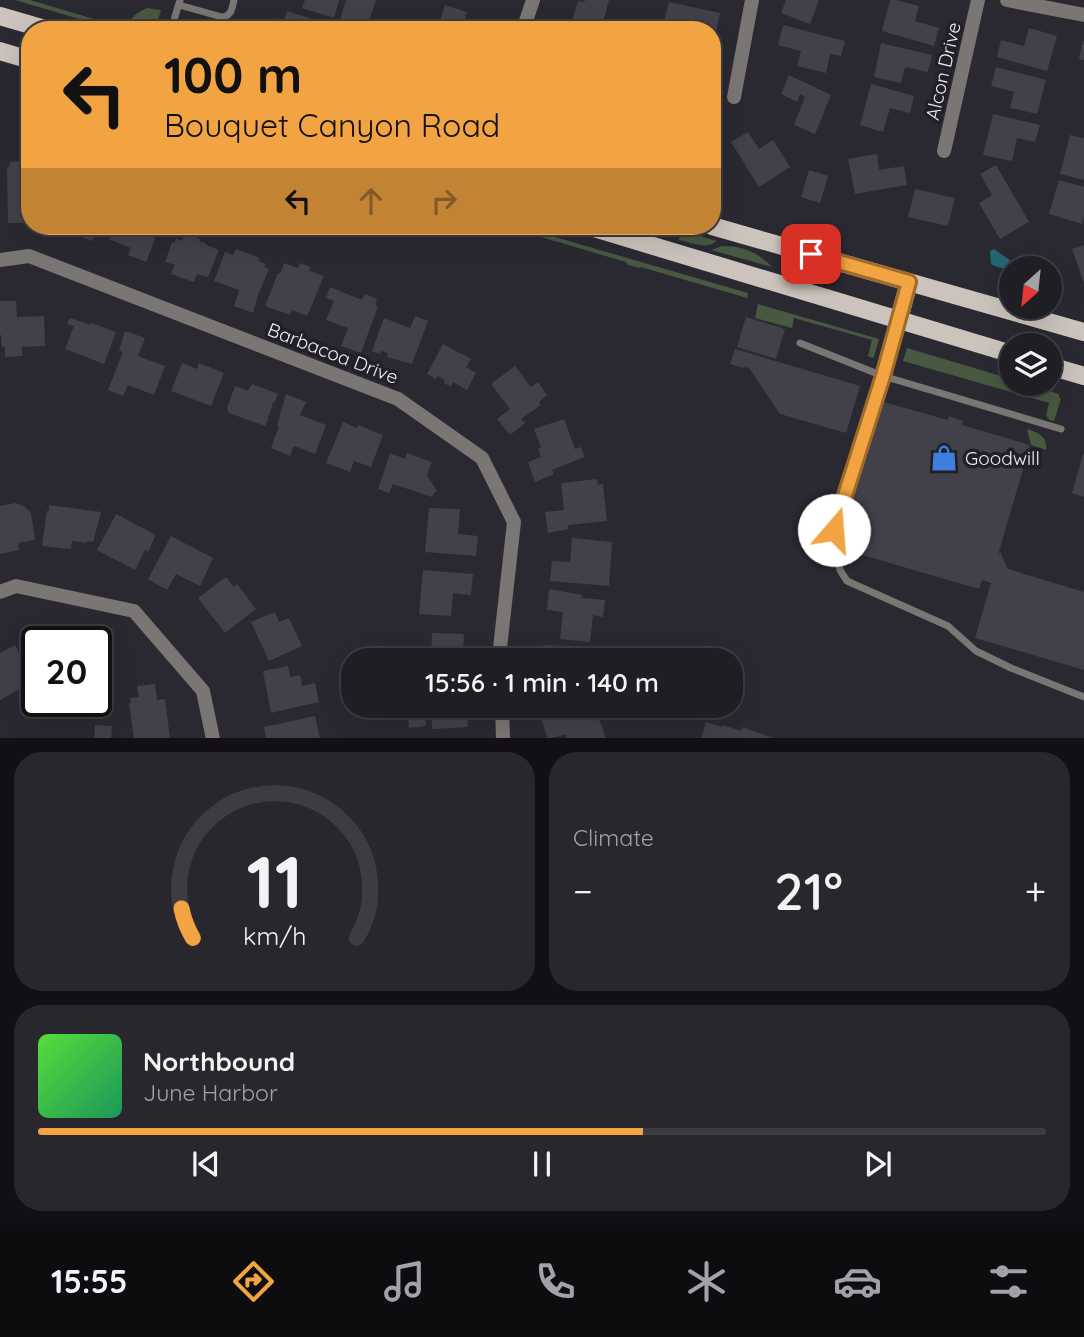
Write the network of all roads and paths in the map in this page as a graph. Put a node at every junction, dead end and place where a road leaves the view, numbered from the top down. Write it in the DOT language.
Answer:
graph roads {
  1 [pos="234,0"];
  2 [pos="533,0"];
  3 [pos="752,0"];
  4 [pos="978,0"];
  5 [pos="1007,0"];
  6 [pos="179,3"];
  7 [pos="1084,15"];
  8 [pos="0,16"];
  9 [pos="174,21"];
  10 [pos="526,21"];
  11 [pos="21,22"];
  12 [pos="0,51"];
  13 [pos="21,57"];
  14 [pos="734,96"];
  15 [pos="944,151"];
  16 [pos="721,229"];
  17 [pos="617,235"];
  18 [pos="0,260"];
  19 [pos="909,282"];
  20 [pos="899,319"];
  21 [pos="1084,332"];
  22 [pos="800,343"];
  23 [pos="999,350"];
  24 [pos="1062,370"];
  25 [pos="883,376"];
  26 [pos="1084,376"];
  27 [pos="1061,429"];
  28 [pos="0,592"];
  29 [pos="500,648"];
  30 [pos="1084,697"];
  31 [pos="502,718"];
  32 [pos="213,738"];
  33 [pos="503,738"];
  1 -- 6 [label="lane"];
  2 -- 10 [label="street"];
  3 -- 14 [label="street"];
  4 -- 15 [label="street, Alcon Drive"];
  5 -- 7 [label="street"];
  6 -- 9 [label="lane"];
  8 -- 11 [label="main road"];
  12 -- 13 [label="main road"];
  16 -- 19 [label="main road"];
  17 -- 20 [label="main road"];
  18 -- 29 [label="street, Barbacoa Drive"];
  19 -- 20 [label="main road"];
  19 -- 21 [label="main road"];
  20 -- 23 [label="main road"];
  20 -- 25 [label="lane"];
  22 -- 25 [label="lane"];
  24 -- 26 [label="main road"];
  25 -- 27 [label="lane"];
  25 -- 30 [label="lane"];
  28 -- 32 [label="street"];
  31 -- 33 [label="street"];
}
